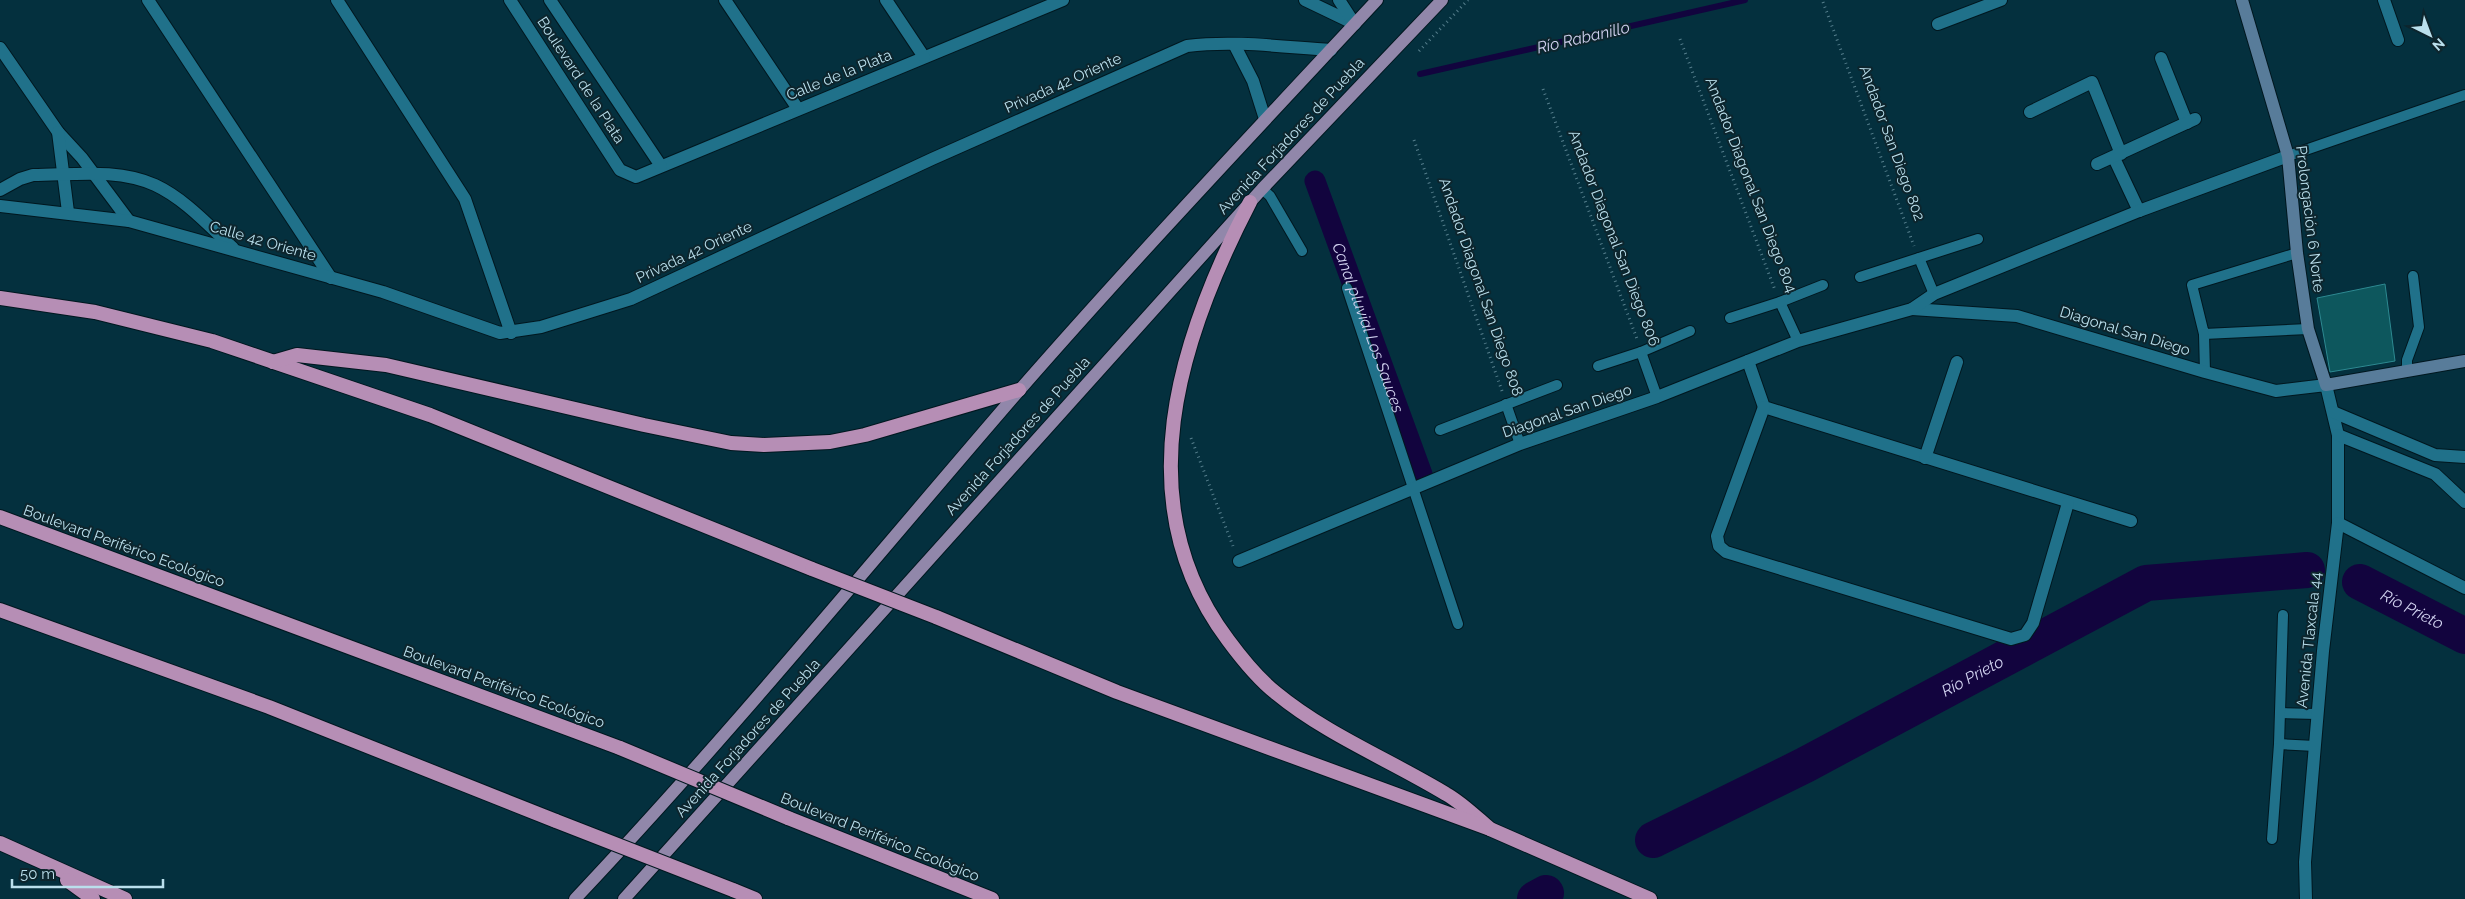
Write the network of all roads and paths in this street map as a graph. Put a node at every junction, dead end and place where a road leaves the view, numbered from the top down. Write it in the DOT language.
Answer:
graph roads {
  1 [pos="148,0"];
  2 [pos="337,0"];
  3 [pos="510,0"];
  4 [pos="550,0"];
  5 [pos="725,0"];
  6 [pos="886,0"];
  7 [pos="1305,0"];
  8 [pos="1338,0"];
  9 [pos="1377,0"];
  10 [pos="1442,0"];
  11 [pos="2001,0"];
  12 [pos="2242,0"];
  13 [pos="2384,0"];
  14 [pos="1056,1"];
  15 [pos="1823,2"];
  16 [pos="1354,24"];
  17 [pos="1938,24"];
  18 [pos="1680,39"];
  19 [pos="2398,40"];
  20 [pos="1234,44"];
  21 [pos="0,48"];
  22 [pos="1331,50"];
  23 [pos="924,57"];
  24 [pos="2161,58"];
  25 [pos="1543,89"];
  26 [pos="2465,96"];
  27 [pos="798,109"];
  28 [pos="2030,112"];
  29 [pos="1265,120"];
  30 [pos="58,132"];
  31 [pos="1414,140"];
  32 [pos="2118,156"];
  33 [pos="2288,156"];
  34 [pos="2097,164"];
  35 [pos="660,166"];
  36 [pos="628,174"];
  37 [pos="63,175"];
  38 [pos="95,175"];
  39 [pos="1262,188"];
  40 [pos="0,190"];
  41 [pos="1250,202"];
  42 [pos="0,206"];
  43 [pos="2139,211"];
  44 [pos="68,212"];
  45 [pos="129,221"];
  46 [pos="1978,239"];
  47 [pos="237,251"];
  48 [pos="1302,251"];
  49 [pos="2297,253"];
  50 [pos="1919,258"];
  51 [pos="2412,276"];
  52 [pos="1860,277"];
  53 [pos="331,278"];
  54 [pos="1823,285"];
  55 [pos="1347,288"];
  56 [pos="1934,294"];
  57 [pos="0,298"];
  58 [pos="1780,302"];
  59 [pos="1912,309"];
  60 [pos="1730,318"];
  61 [pos="2308,329"];
  62 [pos="1690,331"];
  63 [pos="511,333"];
  64 [pos="2204,334"];
  65 [pos="1798,341"];
  66 [pos="1641,352"];
  67 [pos="1748,361"];
  68 [pos="2465,361"];
  69 [pos="273,362"];
  70 [pos="1957,362"];
  71 [pos="1598,366"];
  72 [pos="2407,371"];
  73 [pos="2205,372"];
  74 [pos="1557,385"];
  75 [pos="2326,385"];
  76 [pos="1019,390"];
  77 [pos="1657,397"];
  78 [pos="1506,404"];
  79 [pos="1764,406"];
  80 [pos="2333,412"];
  81 [pos="1440,430"];
  82 [pos="1190,435"];
  83 [pos="2338,435"];
  84 [pos="1520,444"];
  85 [pos="2465,457"];
  86 [pos="1925,458"];
  87 [pos="1413,488"];
  88 [pos="2465,502"];
  89 [pos="2068,503"];
  90 [pos="0,517"];
  91 [pos="2131,521"];
  92 [pos="2338,523"];
  93 [pos="1239,561"];
  94 [pos="2465,588"];
  95 [pos="0,610"];
  96 [pos="2283,615"];
  97 [pos="1458,624"];
  98 [pos="2280,713"];
  99 [pos="2318,714"];
  100 [pos="2279,744"];
  101 [pos="2315,746"];
  102 [pos="1490,829"];
  103 [pos="2272,839"];
  104 [pos="0,843"];
  105 [pos="40,861"];
  106 [pos="94,899"];
  107 [pos="126,899"];
  108 [pos="576,899"];
  109 [pos="624,899"];
  110 [pos="755,899"];
  111 [pos="992,899"];
  112 [pos="1650,899"];
  113 [pos="2306,899"];
  1 -- 53 [label="street"];
  2 -- 63 [label="street"];
  3 -- 36 [label="street, Boulevard de la Plata"];
  4 -- 35 [label="street, Boulevard de la Plata"];
  5 -- 27 [label="street"];
  6 -- 23 [label="street"];
  7 -- 16 [label="street"];
  8 -- 16 [label="street"];
  9 -- 16 [label="main road, Avenida Forjadores de Puebla"];
  10 -- 39 [label="main road, Avenida Forjadores de Puebla"];
  11 -- 17 [label="street"];
  12 -- 33 [label="main road, Prolongación 6 Norte"];
  13 -- 19 [label="street"];
  14 -- 23 [label="street, Calle de la Plata"];
  15 -- 50 [label="path, Andador San Diego 802"];
  16 -- 22 [label="main road, Avenida Forjadores de Puebla"];
  18 -- 58 [label="path, Andador Diagonal San Diego 804"];
  20 -- 22 [label="street, Privada 42 Oriente"];
  20 -- 29 [label="street"];
  20 -- 63 [label="street, Privada 42 Oriente"];
  21 -- 30 [label="street"];
  22 -- 29 [label="main road, Avenida Forjadores de Puebla"];
  23 -- 27 [label="street, Calle de la Plata"];
  24 -- 32 [label="street"];
  25 -- 66 [label="path, Andador Diagonal San Diego 806"];
  26 -- 33 [label="lane"];
  27 -- 35 [label="street, Calle de la Plata"];
  28 -- 32 [label="street"];
  29 -- 76 [label="main road, Avenida Forjadores de Puebla"];
  30 -- 37 [label="street"];
  30 -- 38 [label="street"];
  31 -- 78 [label="path, Andador Diagonal San Diego 808"];
  32 -- 34 [label="street"];
  32 -- 43 [label="street"];
  33 -- 43 [label="street, Diagonal San Diego"];
  33 -- 49 [label="main road, Prolongación 6 Norte"];
  35 -- 36 [label="street, Calle de la Plata"];
  37 -- 38 [label="street"];
  37 -- 40 [label="street"];
  37 -- 44 [label="street"];
  38 -- 45 [label="street"];
  38 -- 47 [label="street"];
  39 -- 41 [label="main road, Avenida Forjadores de Puebla"];
  39 -- 48 [label="lane"];
  41 -- 102 [label="highway"];
  41 -- 109 [label="main road, Avenida Forjadores de Puebla"];
  42 -- 44 [label="street, Calle 42 Oriente"];
  43 -- 56 [label="street, Diagonal San Diego"];
  44 -- 45 [label="street, Calle 42 Oriente"];
  45 -- 47 [label="street, Calle 42 Oriente"];
  46 -- 50 [label="lane"];
  47 -- 53 [label="street, Calle 42 Oriente"];
  49 -- 61 [label="main road, Prolongación 6 Norte"];
  49 -- 64 [label="lane"];
  50 -- 52 [label="lane"];
  50 -- 56 [label="lane"];
  51 -- 72 [label="lane"];
  53 -- 63 [label="street, Calle 42 Oriente"];
  54 -- 58 [label="lane"];
  55 -- 87 [label="lane"];
  56 -- 59 [label="street, Diagonal San Diego"];
  57 -- 69 [label="highway"];
  58 -- 60 [label="lane"];
  58 -- 65 [label="lane, Andador Diagonal San Diego 804"];
  59 -- 65 [label="street, Diagonal San Diego"];
  59 -- 73 [label="street, Diagonal San Diego"];
  61 -- 64 [label="lane"];
  61 -- 75 [label="main road, Prolongación 6 Norte"];
  62 -- 66 [label="lane"];
  64 -- 73 [label="lane"];
  65 -- 67 [label="street, Diagonal San Diego"];
  66 -- 71 [label="lane"];
  66 -- 77 [label="lane, Andador Diagonal San Diego 806"];
  67 -- 77 [label="street, Diagonal San Diego"];
  67 -- 79 [label="street"];
  68 -- 72 [label="main road"];
  69 -- 76 [label="highway"];
  69 -- 102 [label="highway, bridge"];
  70 -- 86 [label="street"];
  72 -- 75 [label="main road"];
  73 -- 75 [label="street, Diagonal San Diego"];
  74 -- 78 [label="lane"];
  75 -- 80 [label="street, Avenida Tlaxcala 44"];
  76 -- 108 [label="main road, Avenida Forjadores de Puebla"];
  77 -- 84 [label="street, Diagonal San Diego"];
  78 -- 81 [label="lane"];
  78 -- 84 [label="lane, Andador Diagonal San Diego 808"];
  79 -- 86 [label="street"];
  79 -- 89 [label="street"];
  80 -- 83 [label="street, Avenida Tlaxcala 44"];
  80 -- 85 [label="street"];
  82 -- 93 [label="path"];
  83 -- 88 [label="street"];
  83 -- 92 [label="street, Avenida Tlaxcala 44"];
  84 -- 87 [label="street, Diagonal San Diego"];
  86 -- 89 [label="street"];
  87 -- 93 [label="street, Diagonal San Diego"];
  87 -- 97 [label="lane"];
  89 -- 91 [label="street"];
  90 -- 111 [label="highway, Boulevard Periférico Ecológico, bridge"];
  92 -- 94 [label="street"];
  92 -- 99 [label="street, Avenida Tlaxcala 44"];
  95 -- 110 [label="highway, bridge"];
  96 -- 98 [label="lane"];
  98 -- 99 [label="lane"];
  98 -- 100 [label="lane"];
  99 -- 101 [label="street, Avenida Tlaxcala 44"];
  100 -- 101 [label="lane"];
  100 -- 103 [label="lane"];
  101 -- 113 [label="street, Avenida Tlaxcala 44"];
  102 -- 112 [label="highway"];
  104 -- 105 [label="highway"];
  105 -- 106 [label="highway"];
  105 -- 107 [label="highway"];
}
